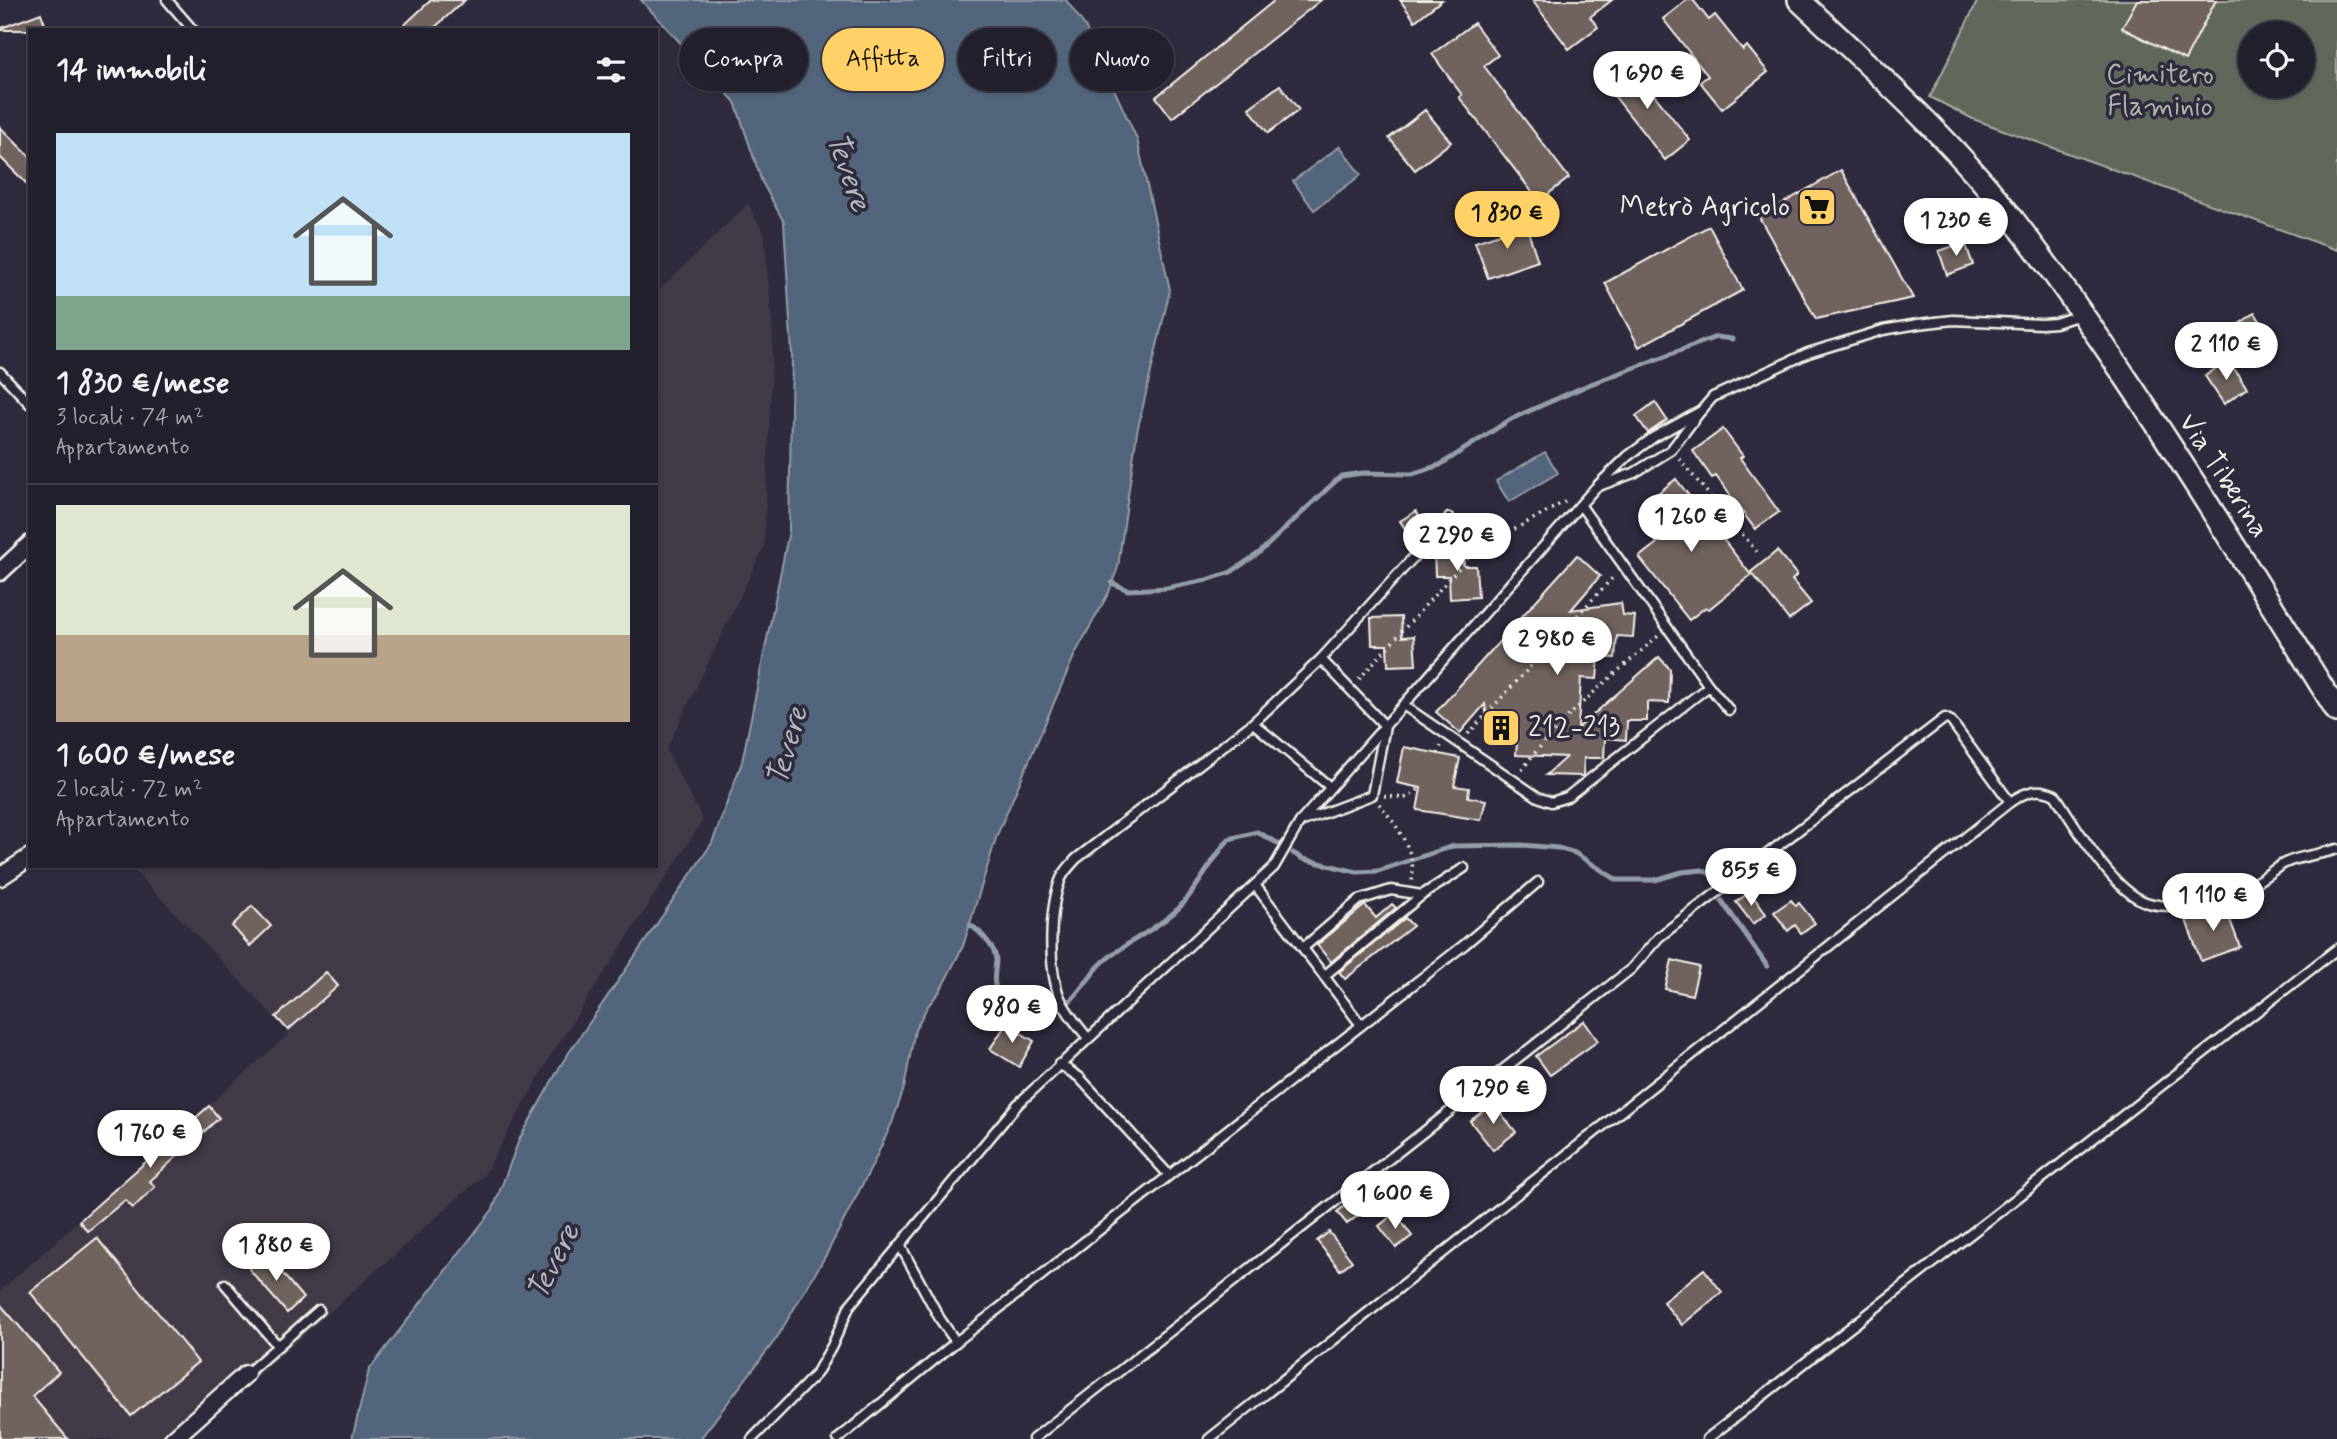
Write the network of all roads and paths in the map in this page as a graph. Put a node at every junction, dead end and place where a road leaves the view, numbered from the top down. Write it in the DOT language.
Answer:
graph roads {
  1 [pos="167,0"];
  2 [pos="1799,0"];
  3 [pos="191,28"];
  4 [pos="2082,314"];
  5 [pos="0,372"];
  6 [pos="28,402"];
  7 [pos="1701,411"];
  8 [pos="1671,450"];
  9 [pos="1596,487"];
  10 [pos="1581,506"];
  11 [pos="1449,518"];
  12 [pos="28,546"];
  13 [pos="1484,546"];
  14 [pos="1758,553"];
  15 [pos="1624,566"];
  16 [pos="0,572"];
  17 [pos="1668,628"];
  18 [pos="1321,659"];
  19 [pos="1709,686"];
  20 [pos="1351,688"];
  21 [pos="1403,705"];
  22 [pos="1729,710"];
  23 [pos="2337,711"];
  24 [pos="1253,723"];
  25 [pos="1385,726"];
  26 [pos="1459,743"];
  27 [pos="1515,781"];
  28 [pos="1330,787"];
  29 [pos="1421,788"];
  30 [pos="1372,795"];
  31 [pos="2010,802"];
  32 [pos="1300,822"];
  33 [pos="2337,849"];
  34 [pos="28,858"];
  35 [pos="1464,869"];
  36 [pos="1413,875"];
  37 [pos="0,877"];
  38 [pos="1538,882"];
  39 [pos="1255,885"];
  40 [pos="1422,895"];
  41 [pos="1303,948"];
  42 [pos="2337,949"];
  43 [pos="1324,976"];
  44 [pos="1361,1025"];
  45 [pos="1088,1038"];
  46 [pos="1059,1064"];
  47 [pos="1169,1175"];
  48 [pos="900,1245"];
  49 [pos="225,1284"];
  50 [pos="319,1310"];
  51 [pos="956,1342"];
  52 [pos="278,1346"];
  53 [pos="246,1374"];
  54 [pos="173,1439"];
  55 [pos="752,1439"];
  56 [pos="838,1439"];
  57 [pos="1033,1439"];
  58 [pos="1209,1439"];
  59 [pos="1707,1439"];
  1 -- 3 [label="lane"];
  2 -- 4 [label="main road, Via Tiberina"];
  4 -- 7 [label="lane"];
  4 -- 23 [label="main road, Via Tiberina"];
  5 -- 6 [label="lane"];
  7 -- 8 [label="lane"];
  7 -- 9 [label="lane"];
  8 -- 9 [label="lane"];
  8 -- 14 [label="path"];
  9 -- 10 [label="lane"];
  9 -- 13 [label="path"];
  10 -- 15 [label="lane"];
  10 -- 21 [label="lane"];
  11 -- 13 [label="path"];
  11 -- 18 [label="lane"];
  12 -- 16 [label="street"];
  13 -- 20 [label="path"];
  15 -- 17 [label="lane"];
  15 -- 26 [label="path"];
  17 -- 19 [label="lane"];
  17 -- 27 [label="path"];
  18 -- 20 [label="lane"];
  18 -- 24 [label="lane"];
  19 -- 22 [label="lane"];
  19 -- 27 [label="lane"];
  20 -- 25 [label="lane"];
  21 -- 25 [label="lane"];
  21 -- 26 [label="lane"];
  24 -- 28 [label="lane"];
  24 -- 45 [label="lane"];
  25 -- 28 [label="lane"];
  25 -- 30 [label="lane"];
  26 -- 27 [label="lane"];
  28 -- 32 [label="lane"];
  29 -- 30 [label="path"];
  30 -- 32 [label="lane"];
  30 -- 36 [label="path"];
  31 -- 33 [label="lane"];
  31 -- 57 [label="lane"];
  31 -- 58 [label="lane"];
  32 -- 39 [label="lane"];
  34 -- 37 [label="street"];
  35 -- 40 [label="lane"];
  38 -- 44 [label="lane"];
  39 -- 41 [label="lane"];
  39 -- 45 [label="lane"];
  40 -- 41 [label="lane"];
  40 -- 43 [label="lane"];
  41 -- 43 [label="lane"];
  42 -- 59 [label="lane"];
  43 -- 44 [label="lane"];
  44 -- 47 [label="lane"];
  45 -- 46 [label="lane"];
  46 -- 47 [label="lane"];
  46 -- 48 [label="lane"];
  47 -- 51 [label="lane"];
  48 -- 51 [label="lane"];
  48 -- 55 [label="lane"];
  49 -- 52 [label="lane"];
  50 -- 52 [label="lane"];
  51 -- 56 [label="lane"];
  52 -- 53 [label="lane"];
  53 -- 54 [label="street"];
}
